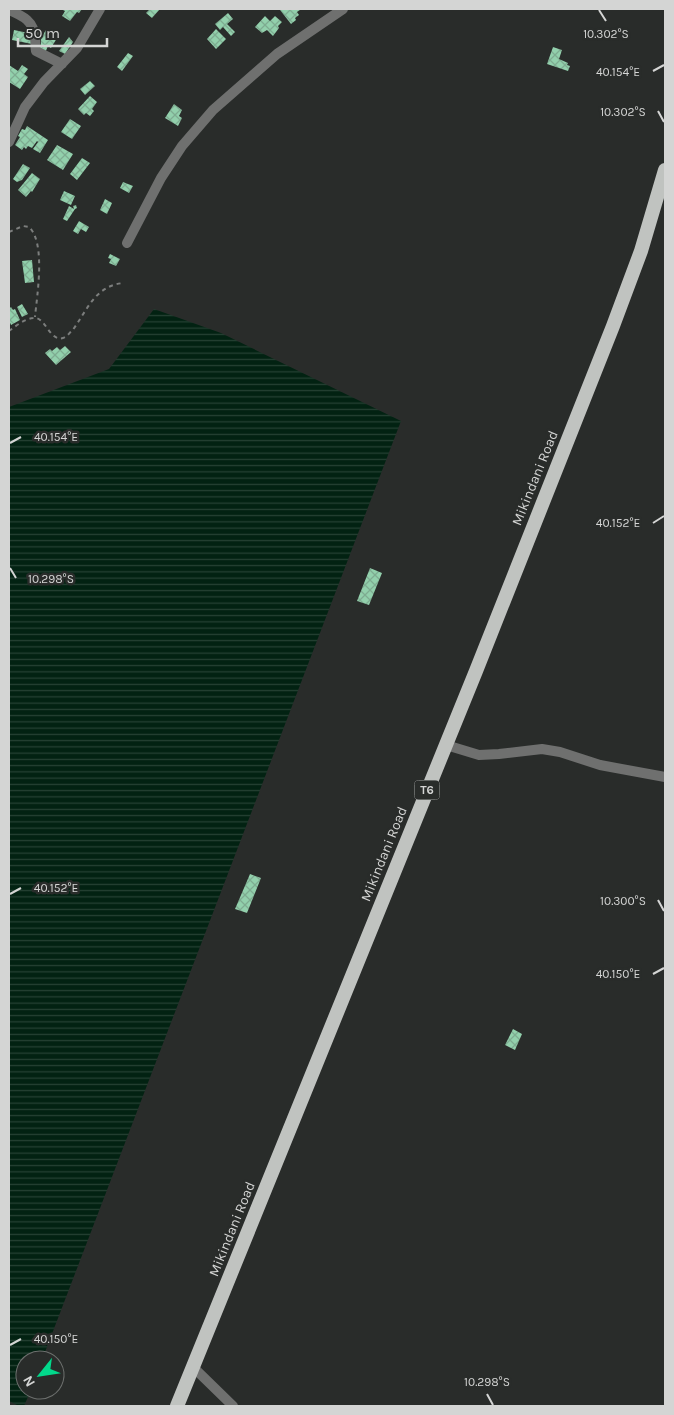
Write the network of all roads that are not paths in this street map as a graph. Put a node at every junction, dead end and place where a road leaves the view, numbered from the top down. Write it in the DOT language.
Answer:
graph roads {
  1 [pos="100,9"];
  2 [pos="344,9"];
  3 [pos="9,10"];
  4 [pos="62,64"];
  5 [pos="10,137"];
  6 [pos="665,170"];
  7 [pos="127,243"];
  8 [pos="446,745"];
  9 [pos="665,778"];
  10 [pos="193,1367"];
  11 [pos="177,1406"];
  12 [pos="233,1406"];
  1 -- 4 [label="street"];
  2 -- 7 [label="street"];
  3 -- 4 [label="street"];
  4 -- 5 [label="street"];
  6 -- 8 [label="highway, Mikindani Road / T6"];
  8 -- 9 [label="street"];
  8 -- 10 [label="highway, Mikindani Road / T6"];
  10 -- 11 [label="highway, Mikindani Road / T6"];
  10 -- 12 [label="street"];
}
